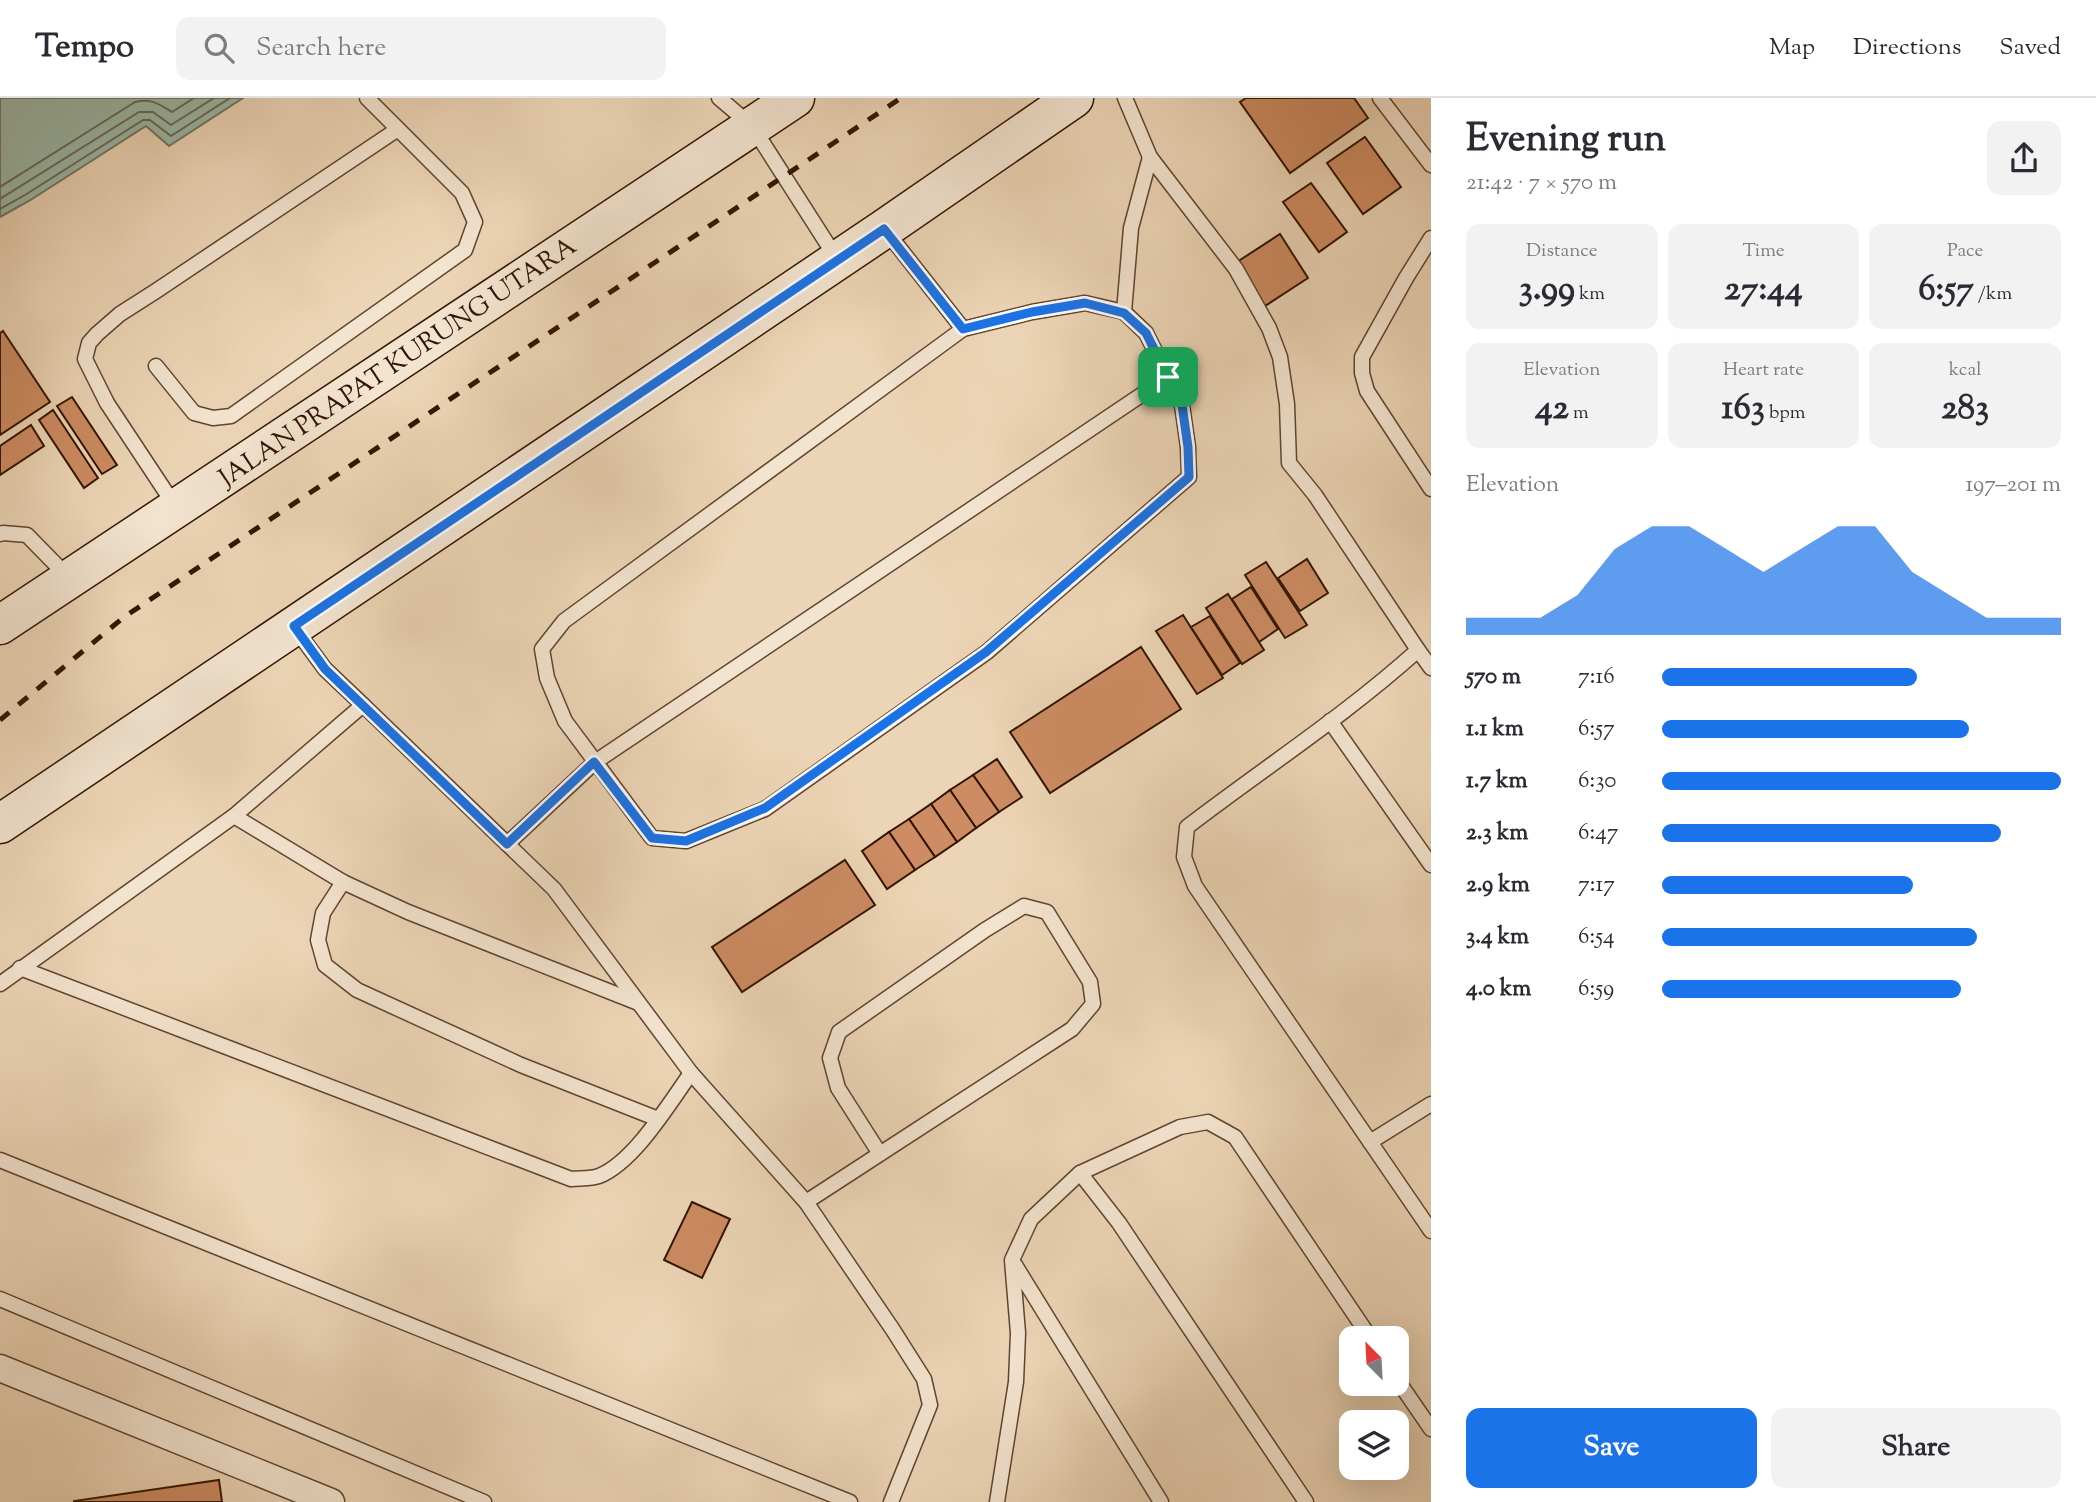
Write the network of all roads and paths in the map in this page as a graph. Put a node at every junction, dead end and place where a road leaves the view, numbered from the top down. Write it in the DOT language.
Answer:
graph roads {
  1 [pos="367,98"];
  2 [pos="719,98"];
  3 [pos="795,98"];
  4 [pos="1074,98"];
  5 [pos="1125,98"];
  6 [pos="1380,98"];
  7 [pos="752,126"];
  8 [pos="398,129"];
  9 [pos="1150,157"];
  10 [pos="1431,165"];
  11 [pos="884,229"];
  12 [pos="1431,238"];
  13 [pos="838,260"];
  14 [pos="1124,313"];
  15 [pos="963,329"];
  16 [pos="156,366"];
  17 [pos="1168,377"];
  18 [pos="1431,489"];
  19 [pos="176,508"];
  20 [pos="0,534"];
  21 [pos="69,578"];
  22 [pos="0,625"];
  23 [pos="294,626"];
  24 [pos="1418,650"];
  25 [pos="1431,668"];
  26 [pos="363,705"];
  27 [pos="1330,721"];
  28 [pos="594,762"];
  29 [pos="234,816"];
  30 [pos="0,824"];
  31 [pos="507,844"];
  32 [pos="1431,865"];
  33 [pos="343,882"];
  34 [pos="20,968"];
  35 [pos="0,984"];
  36 [pos="637,1002"];
  37 [pos="691,1073"];
  38 [pos="1431,1104"];
  39 [pos="658,1119"];
  40 [pos="1370,1142"];
  41 [pos="880,1154"];
  42 [pos="0,1160"];
  43 [pos="1080,1173"];
  44 [pos="806,1202"];
  45 [pos="1431,1231"];
  46 [pos="1012,1260"];
  47 [pos="0,1299"];
  48 [pos="1361,1326"];
  49 [pos="0,1368"];
  50 [pos="1409,1396"];
  51 [pos="1431,1429"];
  52 [pos="331,1502"];
  53 [pos="484,1502"];
  54 [pos="850,1502"];
  55 [pos="891,1502"];
  56 [pos="997,1502"];
  57 [pos="1161,1502"];
  58 [pos="1306,1502"];
  1 -- 8 [label="lane"];
  2 -- 7 [label="lane"];
  3 -- 7 [label="street, JALAN PRAPAT KURUNG UTARA"];
  4 -- 11 [label="street"];
  5 -- 9 [label="lane"];
  6 -- 10 [label="lane"];
  7 -- 13 [label="lane"];
  7 -- 19 [label="street, JALAN PRAPAT KURUNG UTARA"];
  8 -- 16 [label="lane"];
  8 -- 19 [label="lane"];
  9 -- 14 [label="lane"];
  9 -- 24 [label="lane"];
  11 -- 13 [label="street"];
  11 -- 15 [label="lane"];
  12 -- 18 [label="lane"];
  13 -- 23 [label="street"];
  14 -- 15 [label="lane"];
  14 -- 17 [label="lane"];
  15 -- 28 [label="lane"];
  17 -- 28 [label="lane"];
  17 -- 28 [label="lane"];
  19 -- 21 [label="street, JALAN PRAPAT KURUNG UTARA"];
  20 -- 21 [label="lane"];
  21 -- 22 [label="street, JALAN PRAPAT KURUNG UTARA"];
  23 -- 26 [label="lane"];
  23 -- 30 [label="street"];
  24 -- 25 [label="lane"];
  24 -- 27 [label="lane"];
  26 -- 29 [label="lane"];
  26 -- 31 [label="lane"];
  27 -- 32 [label="lane"];
  27 -- 40 [label="lane"];
  28 -- 31 [label="lane"];
  29 -- 33 [label="lane"];
  29 -- 34 [label="lane"];
  31 -- 36 [label="lane"];
  33 -- 36 [label="lane"];
  33 -- 39 [label="lane"];
  34 -- 35 [label="lane"];
  34 -- 39 [label="lane"];
  36 -- 37 [label="lane"];
  37 -- 39 [label="lane"];
  37 -- 44 [label="lane"];
  38 -- 40 [label="lane"];
  40 -- 45 [label="lane"];
  41 -- 41 [label="lane"];
  41 -- 44 [label="lane"];
  42 -- 54 [label="lane"];
  43 -- 46 [label="lane"];
  43 -- 48 [label="lane"];
  43 -- 58 [label="lane"];
  44 -- 55 [label="lane"];
  46 -- 56 [label="lane"];
  46 -- 57 [label="lane"];
  47 -- 53 [label="lane"];
  49 -- 52 [label="street"];
  50 -- 51 [label="lane"];
}
